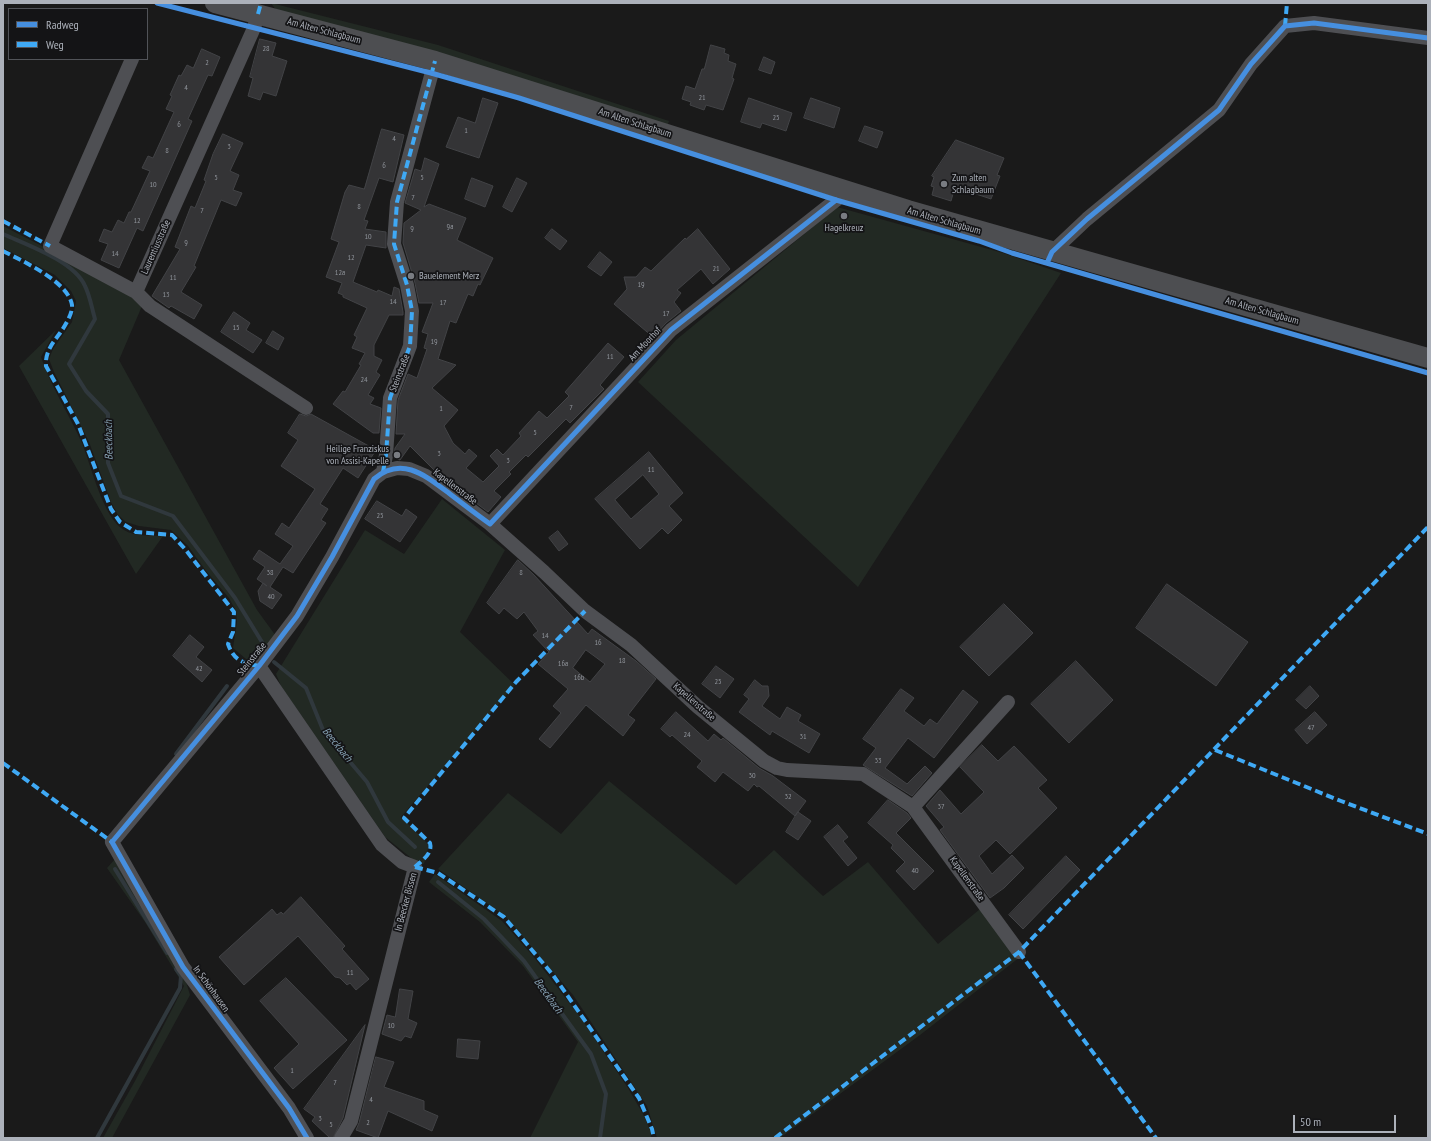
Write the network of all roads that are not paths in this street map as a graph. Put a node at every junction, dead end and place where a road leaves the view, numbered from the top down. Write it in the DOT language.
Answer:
graph roads {
  1 [pos="215,3"];
  2 [pos="258,14"];
  3 [pos="1428,38"];
  4 [pos="132,60"];
  5 [pos="435,61"];
  6 [pos="844,191"];
  7 [pos="1052,252"];
  8 [pos="136,292"];
  9 [pos="1428,358"];
  10 [pos="306,408"];
  11 [pos="383,472"];
  12 [pos="490,524"];
  13 [pos="259,666"];
  14 [pos="1008,702"];
  15 [pos="913,807"];
  16 [pos="112,842"];
  17 [pos="1019,952"];
  18 [pos="307,1138"];
  19 [pos="341,1138"];
  1 -- 2 [label="main road, Am Alten Schlagbaum"];
  2 -- 5 [label="main road, Am Alten Schlagbaum"];
  2 -- 8 [label="street, Laurentiusstraße"];
  3 -- 7 [label="street"];
  4 -- 8 [label="street"];
  5 -- 6 [label="main road, Am Alten Schlagbaum"];
  5 -- 11 [label="street, Steinstraße"];
  6 -- 7 [label="main road, Am Alten Schlagbaum"];
  6 -- 12 [label="street, Am Moorhof"];
  7 -- 9 [label="main road, Am Alten Schlagbaum"];
  8 -- 10 [label="street"];
  11 -- 12 [label="street, Kapellenstraße"];
  11 -- 13 [label="street, Steinstraße"];
  12 -- 15 [label="street, Kapellenstraße"];
  13 -- 16 [label="street, Steinstraße"];
  13 -- 19 [label="street, In Beecker Bissen"];
  14 -- 15 [label="street"];
  15 -- 17 [label="street, Kapellenstraße"];
  16 -- 18 [label="street, In Schönhausen"];
}
